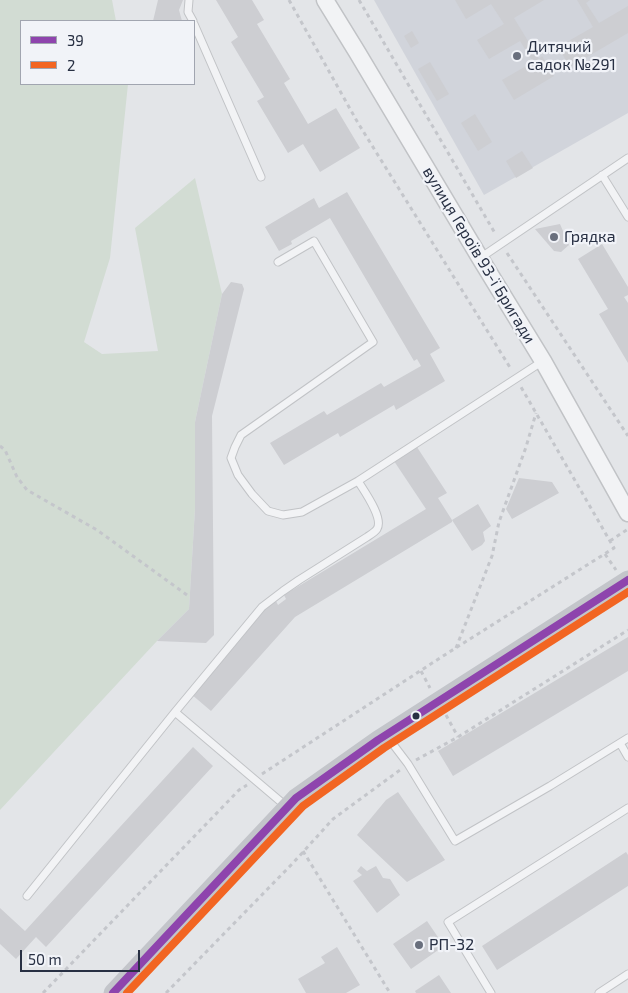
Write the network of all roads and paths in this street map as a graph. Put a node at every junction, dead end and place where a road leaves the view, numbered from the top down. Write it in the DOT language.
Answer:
graph roads {
  1 [pos="189,0"];
  2 [pos="325,0"];
  3 [pos="359,0"];
  4 [pos="192,20"];
  5 [pos="195,27"];
  6 [pos="628,158"];
  7 [pos="602,175"];
  8 [pos="262,178"];
  9 [pos="628,218"];
  10 [pos="501,245"];
  11 [pos="480,258"];
  12 [pos="278,262"];
  13 [pos="543,361"];
  14 [pos="536,413"];
  15 [pos="628,436"];
  16 [pos="0,446"];
  17 [pos="358,481"];
  18 [pos="628,513"];
  19 [pos="628,529"];
  20 [pos="610,541"];
  21 [pos="628,580"];
  22 [pos="187,594"];
  23 [pos="628,630"];
  24 [pos="456,648"];
  25 [pos="175,712"];
  26 [pos="386,735"];
  27 [pos="628,738"];
  28 [pos="620,743"];
  29 [pos="628,757"];
  30 [pos="408,764"];
  31 [pos="287,807"];
  32 [pos="628,808"];
  33 [pos="303,851"];
  34 [pos="27,896"];
  35 [pos="628,974"];
  36 [pos="113,993"];
  37 [pos="166,993"];
  38 [pos="390,993"];
  39 [pos="491,993"];
  40 [pos="599,993"];
  1 -- 4 [label="lane"];
  2 -- 11 [label="street, вулиця Героїв 93-ї Бригади"];
  3 -- 10 [label="path"];
  5 -- 8 [label="lane"];
  6 -- 7 [label="lane"];
  7 -- 9 [label="lane"];
  7 -- 10 [label="lane"];
  10 -- 11 [label="lane"];
  10 -- 15 [label="path"];
  11 -- 13 [label="street, вулиця Героїв 93-ї Бригади"];
  12 -- 17 [label="lane"];
  13 -- 17 [label="lane"];
  13 -- 18 [label="street, вулиця Героїв 93-ї Бригади"];
  14 -- 24 [label="path"];
  16 -- 22 [label="path"];
  17 -- 25 [label="lane"];
  19 -- 20 [label="path"];
  21 -- 26 [label="main road"];
  23 -- 30 [label="path"];
  25 -- 31 [label="lane"];
  25 -- 34 [label="lane"];
  26 -- 30 [label="lane"];
  26 -- 31 [label="main road"];
  27 -- 28 [label="lane"];
  28 -- 29 [label="lane"];
  28 -- 30 [label="lane"];
  30 -- 33 [label="path"];
  31 -- 36 [label="main road"];
  32 -- 39 [label="lane"];
  33 -- 37 [label="path"];
  33 -- 38 [label="path"];
  35 -- 40 [label="lane"];
}
